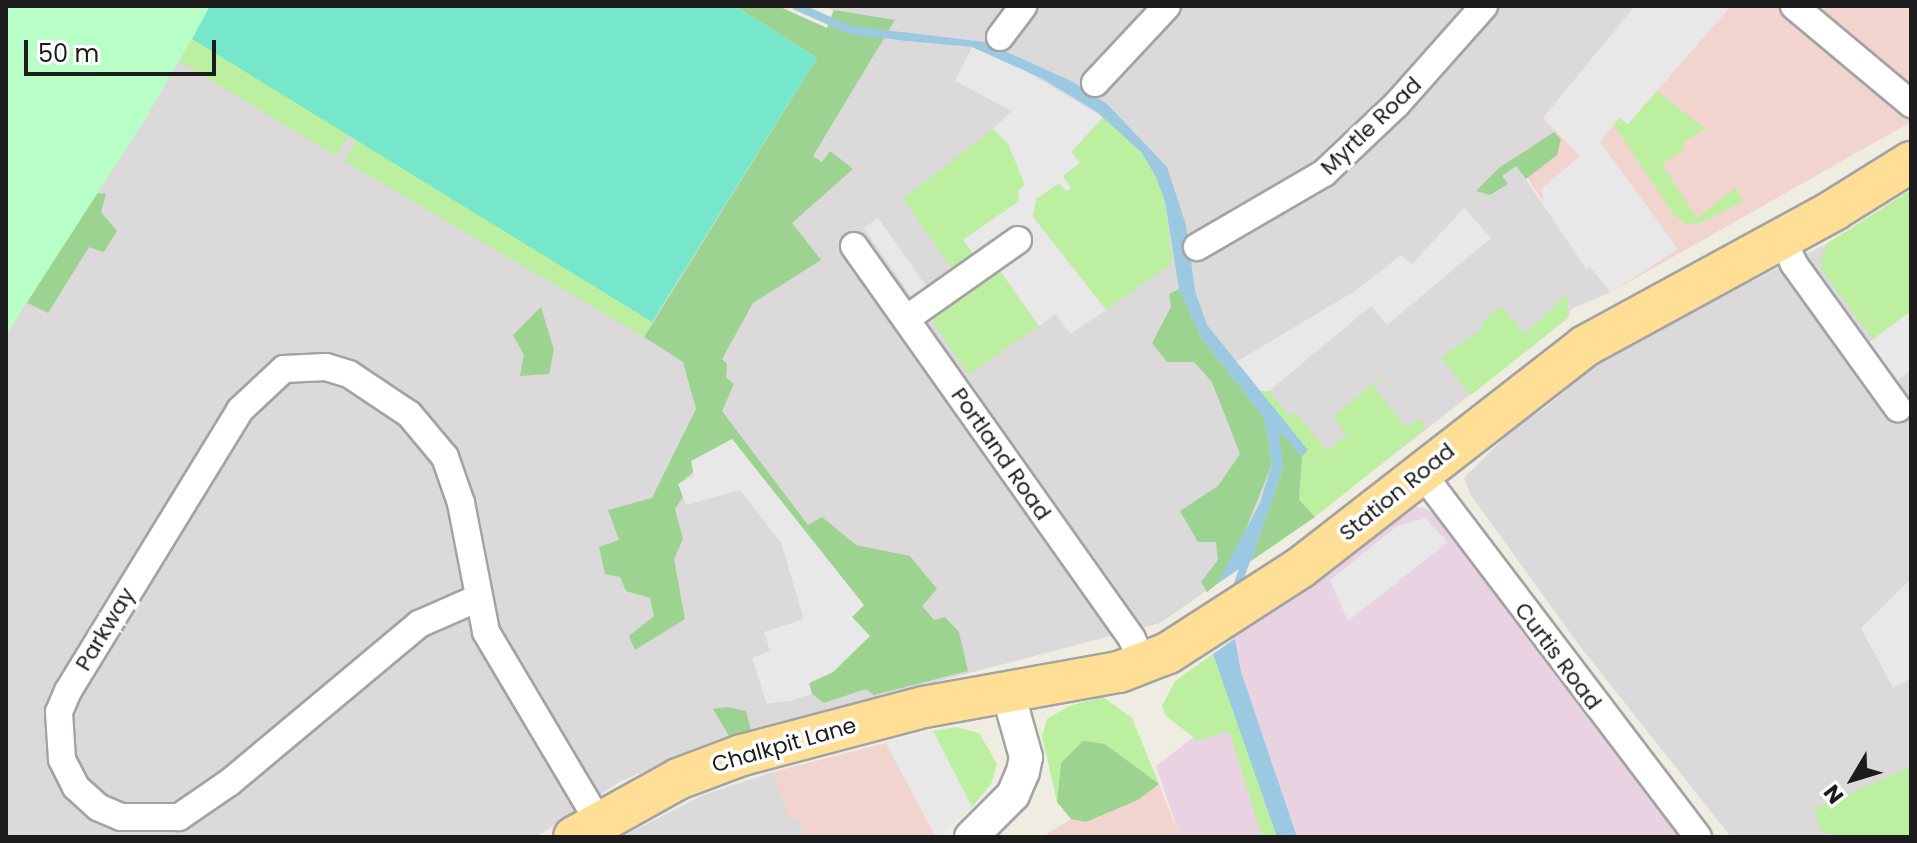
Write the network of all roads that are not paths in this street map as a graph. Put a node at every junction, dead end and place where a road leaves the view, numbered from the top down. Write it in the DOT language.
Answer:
graph roads {
  1 [pos="1023,6"];
  2 [pos="1167,6"];
  3 [pos="1484,6"];
  4 [pos="1794,6"];
  5 [pos="1000,37"];
  6 [pos="1095,83"];
  7 [pos="1911,104"];
  8 [pos="1911,162"];
  9 [pos="1782,239"];
  10 [pos="1018,240"];
  11 [pos="854,246"];
  12 [pos="1197,247"];
  13 [pos="906,319"];
  14 [pos="1898,408"];
  15 [pos="1421,472"];
  16 [pos="476,599"];
  17 [pos="1143,664"];
  18 [pos="1008,693"];
  19 [pos="586,829"];
  20 [pos="971,837"];
  21 [pos="1698,837"];
  1 -- 5 [label="street"];
  2 -- 6 [label="street"];
  3 -- 12 [label="street, Myrtle Road"];
  4 -- 7 [label="street"];
  8 -- 9 [label="main road, Station Road"];
  9 -- 14 [label="street"];
  9 -- 15 [label="main road, Station Road"];
  10 -- 13 [label="street"];
  11 -- 13 [label="street, Portland Road"];
  13 -- 17 [label="street, Portland Road"];
  15 -- 17 [label="main road, Station Road"];
  15 -- 21 [label="street, Curtis Road"];
  16 -- 16 [label="street, Parkway"];
  16 -- 19 [label="street, Parkway"];
  17 -- 18 [label="main road, Station Road"];
  18 -- 19 [label="main road, Chalkpit Lane"];
  18 -- 20 [label="street"];
}
